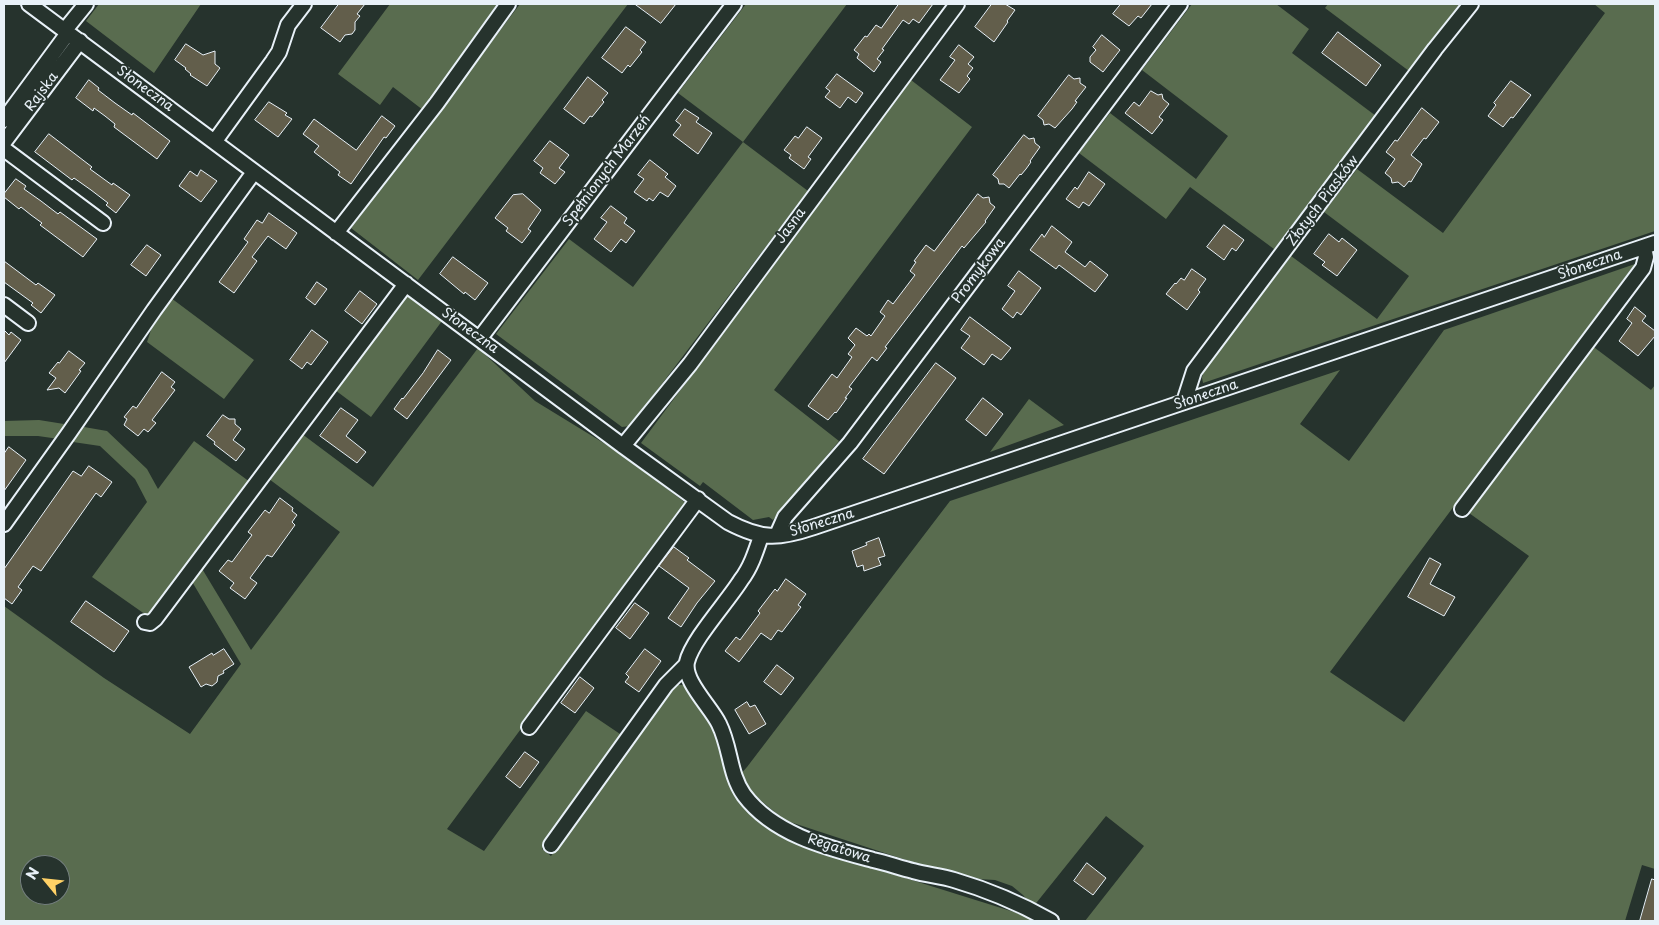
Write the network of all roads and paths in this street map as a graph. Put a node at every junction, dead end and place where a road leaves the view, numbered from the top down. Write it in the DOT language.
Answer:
graph roads {
  1 [pos="29,4"];
  2 [pos="86,4"];
  3 [pos="304,4"];
  4 [pos="508,4"];
  5 [pos="734,4"];
  6 [pos="957,4"];
  7 [pos="1180,4"];
  8 [pos="1471,4"];
  9 [pos="66,32"];
  10 [pos="80,41"];
  11 [pos="4,120"];
  12 [pos="215,141"];
  13 [pos="4,142"];
  14 [pos="4,149"];
  15 [pos="254,172"];
  16 [pos="103,223"];
  17 [pos="336,233"];
  18 [pos="1649,244"];
  19 [pos="406,284"];
  20 [pos="4,305"];
  21 [pos="28,324"];
  22 [pos="480,338"];
  23 [pos="1184,402"];
  24 [pos="623,446"];
  25 [pos="698,499"];
  26 [pos="1462,509"];
  27 [pos="4,524"];
  28 [pos="777,535"];
  29 [pos="761,536"];
  30 [pos="145,622"];
  31 [pos="686,664"];
  32 [pos="529,727"];
  33 [pos="551,845"];
  34 [pos="1051,921"];
  1 -- 9 [label="street, Słoneczna"];
  2 -- 9 [label="street"];
  3 -- 12 [label="street"];
  4 -- 17 [label="street"];
  5 -- 22 [label="street, Spełnionych Marzeń"];
  6 -- 24 [label="street, Jasna"];
  7 -- 28 [label="street, Promykowa"];
  8 -- 23 [label="street, Złotych Piasków"];
  9 -- 10 [label="street, Słoneczna"];
  9 -- 11 [label="street"];
  10 -- 12 [label="street, Słoneczna"];
  10 -- 13 [label="street, Rajska"];
  12 -- 15 [label="street, Słoneczna"];
  14 -- 16 [label="street"];
  15 -- 17 [label="street, Słoneczna"];
  15 -- 27 [label="street"];
  17 -- 19 [label="street, Słoneczna"];
  18 -- 23 [label="street, Słoneczna"];
  18 -- 26 [label="street"];
  19 -- 22 [label="street, Słoneczna"];
  19 -- 30 [label="street"];
  20 -- 21 [label="street"];
  22 -- 24 [label="street, Słoneczna"];
  23 -- 28 [label="street, Słoneczna"];
  24 -- 25 [label="street, Słoneczna"];
  25 -- 29 [label="street, Słoneczna"];
  25 -- 32 [label="street"];
  28 -- 29 [label="street, Słoneczna"];
  29 -- 31 [label="street"];
  31 -- 33 [label="street"];
  31 -- 34 [label="street, Regatowa"];
}
